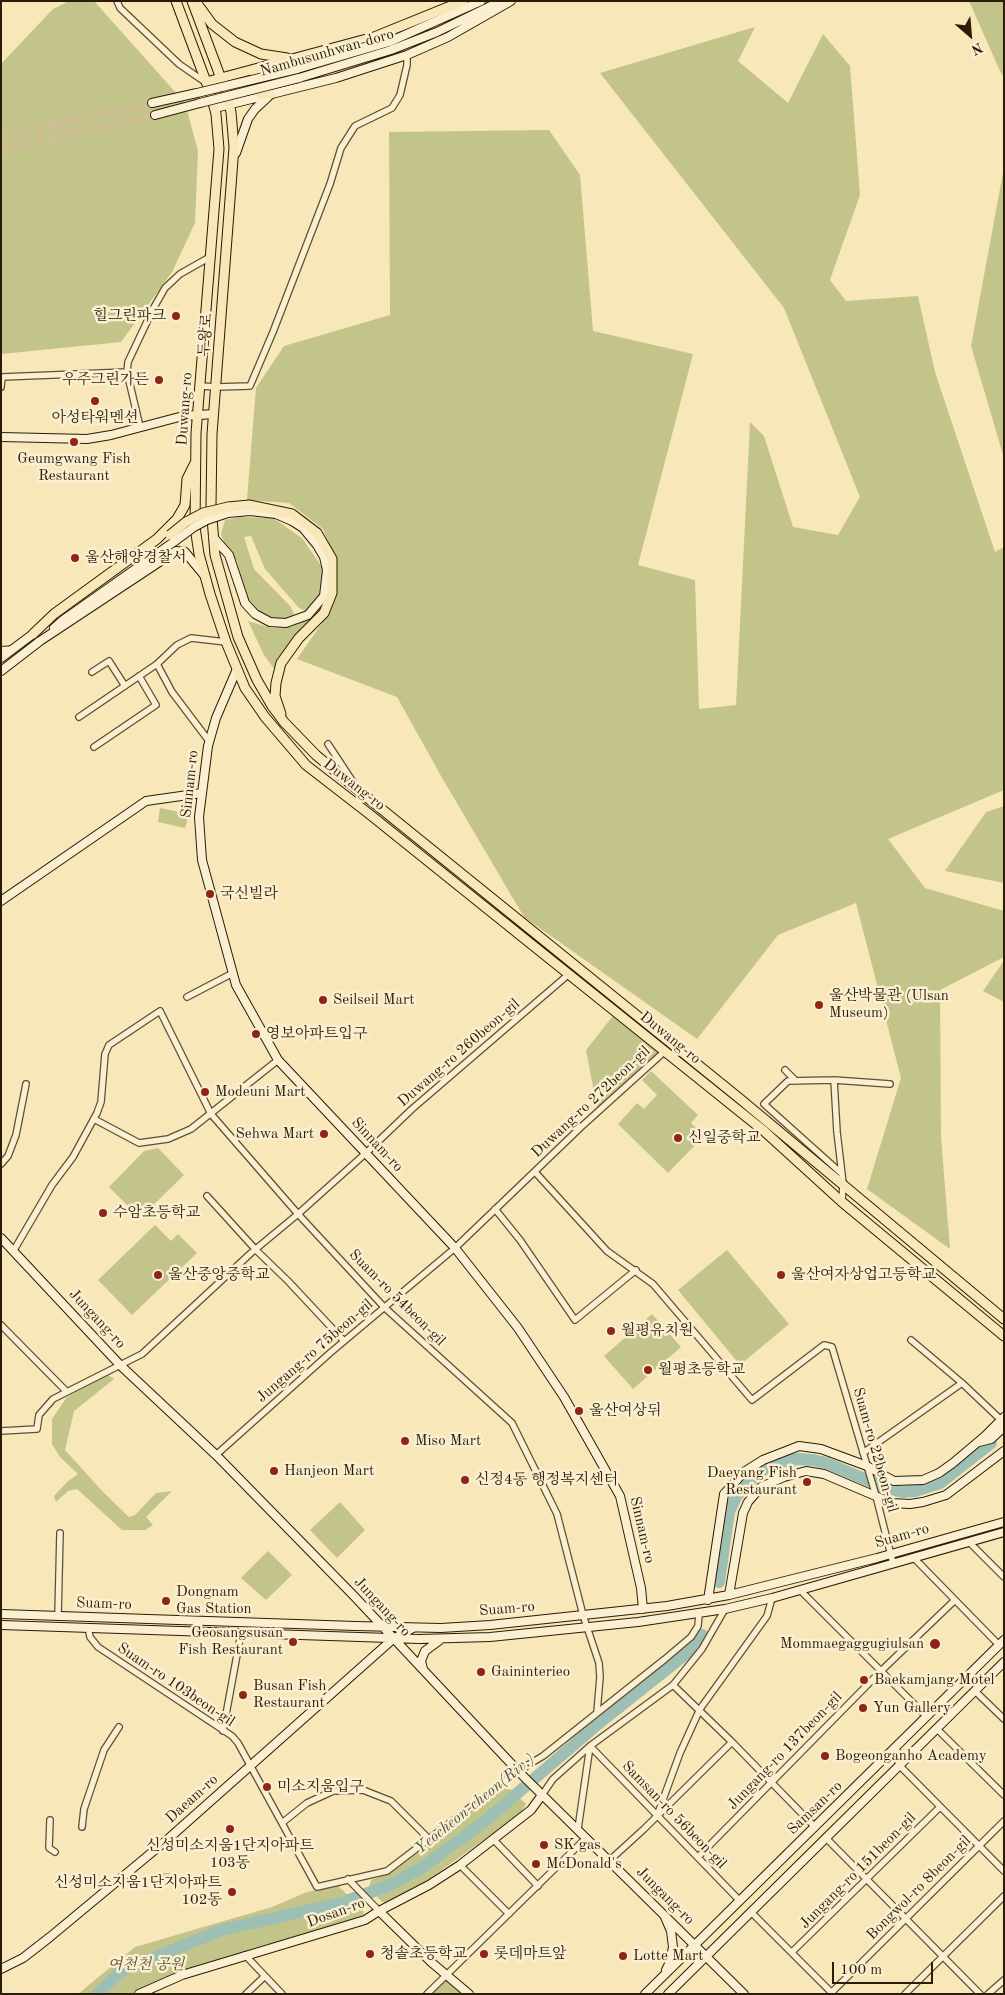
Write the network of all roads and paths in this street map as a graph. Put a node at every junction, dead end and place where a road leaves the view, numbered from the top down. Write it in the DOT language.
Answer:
graph roads {
  1 [pos="118,1"];
  2 [pos="176,1"];
  3 [pos="194,1"];
  4 [pos="463,1"];
  5 [pos="482,1"];
  6 [pos="501,1"];
  7 [pos="511,1"];
  8 [pos="407,55"];
  9 [pos="300,58"];
  10 [pos="264,67"];
  11 [pos="221,78"];
  12 [pos="206,82"];
  13 [pos="271,94"];
  14 [pos="152,103"];
  15 [pos="229,105"];
  16 [pos="214,108"];
  17 [pos="155,115"];
  18 [pos="234,163"];
  19 [pos="210,257"];
  20 [pos="127,372"];
  21 [pos="2,376"];
  22 [pos="200,386"];
  23 [pos="1,387"];
  24 [pos="216,388"];
  25 [pos="197,414"];
  26 [pos="214,414"];
  27 [pos="140,427"];
  28 [pos="1,438"];
  29 [pos="196,463"];
  30 [pos="228,510"];
  31 [pos="213,537"];
  32 [pos="172,538"];
  33 [pos="206,576"];
  34 [pos="33,634"];
  35 [pos="40,641"];
  36 [pos="226,642"];
  37 [pos="14,649"];
  38 [pos="1,650"];
  39 [pos="1,658"];
  40 [pos="157,664"];
  41 [pos="237,669"];
  42 [pos="1,671"];
  43 [pos="92,672"];
  44 [pos="139,676"];
  45 [pos="125,686"];
  46 [pos="79,717"];
  47 [pos="284,722"];
  48 [pos="209,741"];
  49 [pos="328,744"];
  50 [pos="94,747"];
  51 [pos="358,790"];
  52 [pos="202,793"];
  53 [pos="1,901"];
  54 [pos="233,973"];
  55 [pos="569,974"];
  56 [pos="187,997"];
  57 [pos="664,1052"];
  58 [pos="278,1060"];
  59 [pos="784,1070"];
  60 [pos="834,1080"];
  61 [pos="796,1081"];
  62 [pos="26,1084"];
  63 [pos="890,1084"];
  64 [pos="211,1114"];
  65 [pos="94,1119"];
  66 [pos="366,1153"];
  67 [pos="1,1164"];
  68 [pos="535,1172"];
  69 [pos="841,1173"];
  70 [pos="843,1183"];
  71 [pos="208,1196"];
  72 [pos="842,1202"];
  73 [pos="495,1209"];
  74 [pos="298,1214"];
  75 [pos="1,1238"];
  76 [pos="455,1248"];
  77 [pos="14,1250"];
  78 [pos="256,1250"];
  79 [pos="636,1270"];
  80 [pos="384,1307"];
  81 [pos="1004,1319"];
  82 [pos="2,1326"];
  83 [pos="1004,1336"];
  84 [pos="911,1340"];
  85 [pos="344,1341"];
  86 [pos="830,1346"];
  87 [pos="120,1365"];
  88 [pos="962,1383"];
  89 [pos="67,1392"];
  90 [pos="1003,1421"];
  91 [pos="1,1431"];
  92 [pos="1004,1451"];
  93 [pos="863,1453"];
  94 [pos="216,1455"];
  95 [pos="867,1466"];
  96 [pos="876,1496"];
  97 [pos="1004,1522"];
  98 [pos="1004,1532"];
  99 [pos="60,1533"];
  100 [pos="969,1542"];
  101 [pos="891,1554"];
  102 [pos="913,1557"];
  103 [pos="893,1563"];
  104 [pos="1004,1577"];
  105 [pos="800,1590"];
  106 [pos="730,1596"];
  107 [pos="772,1598"];
  108 [pos="708,1600"];
  109 [pos="955,1600"];
  110 [pos="643,1609"];
  111 [pos="725,1609"];
  112 [pos="1,1614"];
  113 [pos="699,1614"];
  114 [pos="583,1615"];
  115 [pos="58,1616"];
  116 [pos="319,1624"];
  117 [pos="1,1625"];
  118 [pos="381,1626"];
  119 [pos="419,1627"];
  120 [pos="588,1627"];
  121 [pos="88,1628"];
  122 [pos="241,1633"];
  123 [pos="320,1636"];
  124 [pos="393,1639"];
  125 [pos="440,1640"];
  126 [pos="1002,1643"];
  127 [pos="1004,1662"];
  128 [pos="881,1671"];
  129 [pos="425,1673"];
  130 [pos="673,1685"];
  131 [pos="975,1691"];
  132 [pos="700,1709"];
  133 [pos="597,1712"];
  134 [pos="927,1717"];
  135 [pos="1004,1719"];
  136 [pos="119,1727"];
  137 [pos="937,1729"];
  138 [pos="223,1731"];
  139 [pos="732,1742"];
  140 [pos="899,1745"];
  141 [pos="590,1746"];
  142 [pos="250,1764"];
  143 [pos="900,1766"];
  144 [pos="518,1771"];
  145 [pos="772,1782"];
  146 [pos="542,1795"];
  147 [pos="1004,1795"];
  148 [pos="940,1807"];
  149 [pos="657,1816"];
  150 [pos="50,1820"];
  151 [pos="1004,1821"];
  152 [pos="282,1823"];
  153 [pos="82,1827"];
  154 [pos="816,1827"];
  155 [pos="578,1830"];
  156 [pos="428,1838"];
  157 [pos="586,1838"];
  158 [pos="826,1838"];
  159 [pos="494,1840"];
  160 [pos="979,1846"];
  161 [pos="55,1852"];
  162 [pos="698,1857"];
  163 [pos="610,1860"];
  164 [pos="460,1865"];
  165 [pos="1004,1871"];
  166 [pos="348,1879"];
  167 [pos="867,1879"];
  168 [pos="538,1886"];
  169 [pos="1004,1896"];
  170 [pos="740,1901"];
  171 [pos="379,1911"];
  172 [pos="751,1912"];
  173 [pos="509,1914"];
  174 [pos="665,1915"];
  175 [pos="906,1919"];
  176 [pos="695,1945"];
  177 [pos="792,1952"];
  178 [pos="245,1955"];
  179 [pos="706,1956"];
  180 [pos="943,1956"];
  181 [pos="1,1969"];
  182 [pos="448,1974"];
  183 [pos="265,1976"];
  184 [pos="663,1976"];
  185 [pos="1004,1980"];
  186 [pos="832,1993"];
  187 [pos="139,1994"];
  188 [pos="246,1994"];
  189 [pos="282,1994"];
  190 [pos="427,1994"];
  191 [pos="469,1994"];
  192 [pos="646,1994"];
  193 [pos="668,1994"];
  194 [pos="744,1994"];
  195 [pos="905,1994"];
  196 [pos="980,1994"];
  197 [pos="988,1994"];
  1 -- 12 [label="street"];
  2 -- 12 [label="main road, Duwang-ro"];
  3 -- 9 [label="main road"];
  3 -- 11 [label="main road"];
  4 -- 9 [label="main road"];
  5 -- 14 [label="main road, Nambusunhwan-doro, bridge"];
  6 -- 17 [label="main road, Nambusunhwan-doro, bridge"];
  7 -- 8 [label="main road"];
  8 -- 13 [label="main road"];
  8 -- 24 [label="street"];
  9 -- 10 [label="main road"];
  10 -- 11 [label="main road"];
  10 -- 13 [label="main road"];
  11 -- 12 [label="main road"];
  11 -- 15 [label="main road"];
  12 -- 15 [label="street"];
  12 -- 16 [label="main road, Duwang-ro"];
  13 -- 15 [label="main road"];
  13 -- 18 [label="main road"];
  15 -- 16 [label="main road"];
  15 -- 18 [label="main road, 두왕로"];
  16 -- 19 [label="main road, Duwang-ro"];
  18 -- 24 [label="main road, 두왕로"];
  19 -- 20 [label="street"];
  19 -- 22 [label="main road, Duwang-ro"];
  20 -- 21 [label="street"];
  20 -- 27 [label="street"];
  21 -- 23 [label="street"];
  22 -- 24 [label="street"];
  22 -- 25 [label="main road, Duwang-ro"];
  24 -- 26 [label="main road, 두왕로"];
  25 -- 26 [label="main road"];
  25 -- 27 [label="main road"];
  25 -- 29 [label="main road, Duwang-ro"];
  26 -- 31 [label="main road, 두왕로"];
  27 -- 28 [label="main road"];
  29 -- 33 [label="main road, Duwang-ro"];
  29 -- 34 [label="main road"];
  30 -- 31 [label="main road"];
  30 -- 32 [label="main road, bridge"];
  30 -- 47 [label="main road"];
  31 -- 47 [label="main road, 두왕로"];
  32 -- 34 [label="main road"];
  32 -- 35 [label="main road"];
  33 -- 35 [label="main road"];
  33 -- 36 [label="main road, Duwang-ro"];
  34 -- 37 [label="main road"];
  35 -- 42 [label="main road"];
  36 -- 40 [label="street"];
  36 -- 41 [label="main road, Duwang-ro"];
  37 -- 38 [label="street"];
  37 -- 39 [label="main road"];
  40 -- 44 [label="street"];
  40 -- 48 [label="street"];
  41 -- 48 [label="main road, Sinnam-ro"];
  41 -- 55 [label="main road, Duwang-ro"];
  43 -- 45 [label="street"];
  44 -- 45 [label="street"];
  44 -- 50 [label="street"];
  45 -- 46 [label="street"];
  47 -- 51 [label="main road, 두왕로"];
  48 -- 52 [label="main road, Sinnam-ro"];
  49 -- 51 [label="street"];
  51 -- 70 [label="main road, 두왕로"];
  52 -- 53 [label="main road"];
  52 -- 54 [label="main road, Sinnam-ro"];
  54 -- 56 [label="street"];
  54 -- 58 [label="main road, Sinnam-ro"];
  55 -- 57 [label="main road, Duwang-ro"];
  55 -- 66 [label="street, Duwang-ro 260beon-gil"];
  57 -- 68 [label="street, Duwang-ro 272beon-gil"];
  57 -- 72 [label="main road, Duwang-ro"];
  58 -- 64 [label="street"];
  58 -- 66 [label="main road, Sinnam-ro"];
  59 -- 61 [label="street"];
  60 -- 61 [label="street"];
  60 -- 63 [label="street"];
  60 -- 69 [label="street"];
  61 -- 69 [label="street"];
  62 -- 67 [label="street"];
  64 -- 65 [label="street"];
  64 -- 65 [label="street, Suam-ro 54beon-gil"];
  64 -- 74 [label="street, Suam-ro 54beon-gil"];
  65 -- 77 [label="street"];
  66 -- 74 [label="street, Duwang-ro 260beon-gil"];
  66 -- 76 [label="main road, Sinnam-ro"];
  68 -- 73 [label="street, Duwang-ro 272beon-gil"];
  68 -- 79 [label="street, Duwang-ro 272beon-gil"];
  69 -- 70 [label="street"];
  70 -- 72 [label="street"];
  70 -- 81 [label="main road, 두왕로"];
  71 -- 78 [label="street"];
  72 -- 83 [label="main road, Duwang-ro"];
  73 -- 76 [label="street, Duwang-ro 272beon-gil"];
  73 -- 79 [label="street"];
  74 -- 78 [label="street, Duwang-ro 260beon-gil"];
  74 -- 80 [label="street, Suam-ro 54beon-gil"];
  75 -- 77 [label="main road, Jungang-ro"];
  76 -- 80 [label="street, Jungang-ro 75beon-gil"];
  76 -- 110 [label="main road, Sinnam-ro"];
  77 -- 87 [label="main road, Jungang-ro"];
  78 -- 85 [label="street"];
  78 -- 87 [label="street, Duwang-ro 260beon-gil"];
  79 -- 86 [label="street, Duwang-ro 272beon-gil"];
  80 -- 85 [label="street, Jungang-ro 75beon-gil"];
  80 -- 114 [label="street, Suam-ro 54beon-gil"];
  82 -- 89 [label="street"];
  84 -- 88 [label="street"];
  85 -- 94 [label="street, Jungang-ro 75beon-gil"];
  86 -- 93 [label="street, Suam-ro 22beon-gil"];
  87 -- 89 [label="street, Duwang-ro 260beon-gil"];
  87 -- 94 [label="main road, Jungang-ro"];
  88 -- 90 [label="street"];
  88 -- 93 [label="street"];
  89 -- 91 [label="street, Duwang-ro 260beon-gil"];
  90 -- 95 [label="main road"];
  92 -- 96 [label="main road"];
  93 -- 95 [label="street, Suam-ro 22beon-gil"];
  94 -- 118 [label="main road, Jungang-ro"];
  95 -- 96 [label="street, Suam-ro 22beon-gil"];
  95 -- 108 [label="main road"];
  96 -- 101 [label="street, Suam-ro 22beon-gil"];
  96 -- 106 [label="main road"];
  97 -- 101 [label="main road, Suam-ro"];
  98 -- 100 [label="main road, Suam-ro"];
  99 -- 115 [label="street"];
  100 -- 102 [label="main road, Suam-ro"];
  100 -- 104 [label="street"];
  101 -- 103 [label="street, Suam-ro 22beon-gil"];
  101 -- 106 [label="main road, Suam-ro"];
  102 -- 103 [label="main road, Suam-ro"];
  102 -- 109 [label="street"];
  103 -- 105 [label="main road, Suam-ro"];
  105 -- 107 [label="main road, Suam-ro"];
  105 -- 128 [label="street"];
  106 -- 108 [label="main road, Suam-ro"];
  107 -- 111 [label="main road, Suam-ro"];
  107 -- 132 [label="street"];
  108 -- 110 [label="main road, Suam-ro"];
  109 -- 126 [label="street"];
  109 -- 128 [label="street, Jungang-ro 137beon-gil"];
  110 -- 114 [label="main road, Suam-ro"];
  111 -- 113 [label="main road, Suam-ro"];
  111 -- 130 [label="street"];
  112 -- 115 [label="main road, Suam-ro"];
  113 -- 120 [label="main road, Suam-ro"];
  113 -- 133 [label="street"];
  114 -- 119 [label="main road, Suam-ro"];
  114 -- 120 [label="street, Suam-ro 54beon-gil"];
  115 -- 116 [label="main road, Suam-ro"];
  116 -- 118 [label="main road, Suam-ro"];
  116 -- 123 [label="main road"];
  117 -- 121 [label="main road, Suam-ro"];
  118 -- 119 [label="main road, Suam-ro"];
  118 -- 124 [label="main road, Jungang-ro"];
  119 -- 124 [label="main road"];
  120 -- 125 [label="main road, Suam-ro"];
  120 -- 133 [label="street, Suam-ro 54beon-gil"];
  121 -- 122 [label="main road, Suam-ro"];
  121 -- 138 [label="street, Suam-ro 103beon-gil"];
  122 -- 123 [label="main road, Suam-ro"];
  122 -- 138 [label="street"];
  123 -- 124 [label="main road, Suam-ro"];
  124 -- 125 [label="main road, Suam-ro"];
  124 -- 129 [label="main road, Jungang-ro"];
  124 -- 142 [label="main road, Daeam-ro"];
  125 -- 129 [label="main road"];
  126 -- 134 [label="main road, Samsan-ro"];
  127 -- 131 [label="main road, Samsan-ro"];
  128 -- 134 [label="street"];
  128 -- 145 [label="street, Jungang-ro 137beon-gil"];
  129 -- 144 [label="main road, Jungang-ro"];
  130 -- 132 [label="street"];
  130 -- 141 [label="street"];
  131 -- 135 [label="street"];
  131 -- 137 [label="main road, Samsan-ro"];
  132 -- 139 [label="street"];
  132 -- 149 [label="street"];
  133 -- 144 [label="street"];
  134 -- 140 [label="main road, Samsan-ro"];
  136 -- 153 [label="street"];
  137 -- 143 [label="main road, Samsan-ro"];
  137 -- 147 [label="street"];
  138 -- 142 [label="street, Suam-ro 103beon-gil"];
  139 -- 145 [label="street"];
  139 -- 149 [label="street"];
  140 -- 143 [label="street"];
  140 -- 154 [label="main road, Samsan-ro"];
  141 -- 146 [label="street"];
  141 -- 149 [label="street, Samsan-ro 56beon-gil"];
  141 -- 155 [label="street"];
  142 -- 152 [label="street, Suam-ro 103beon-gil"];
  142 -- 181 [label="main road, Daeam-ro"];
  143 -- 148 [label="street"];
  143 -- 158 [label="main road, Samsan-ro"];
  144 -- 146 [label="main road, Jungang-ro"];
  144 -- 156 [label="street"];
  145 -- 154 [label="street"];
  145 -- 162 [label="street, Jungang-ro 137beon-gil"];
  146 -- 155 [label="main road, Jungang-ro"];
  146 -- 159 [label="main road, Dosan-ro"];
  148 -- 160 [label="street"];
  148 -- 167 [label="street, Jungang-ro 151beon-gil"];
  149 -- 162 [label="street, Samsan-ro 56beon-gil"];
  149 -- 163 [label="street"];
  150 -- 161 [label="street"];
  151 -- 160 [label="street, Bongwol-ro 8beon-gil"];
  152 -- 156 [label="street"];
  152 -- 166 [label="street, Suam-ro 103beon-gil"];
  154 -- 170 [label="main road, Samsan-ro"];
  155 -- 157 [label="main road, Jungang-ro"];
  156 -- 166 [label="street"];
  157 -- 163 [label="main road, Jungang-ro"];
  157 -- 168 [label="street"];
  158 -- 167 [label="street"];
  158 -- 172 [label="main road, Samsan-ro"];
  159 -- 164 [label="main road, Dosan-ro"];
  159 -- 168 [label="street"];
  160 -- 165 [label="street"];
  160 -- 175 [label="street, Bongwol-ro 8beon-gil"];
  162 -- 170 [label="street, Samsan-ro 56beon-gil"];
  163 -- 174 [label="main road, Jungang-ro"];
  164 -- 171 [label="main road, Dosan-ro"];
  164 -- 173 [label="street"];
  166 -- 171 [label="street"];
  167 -- 175 [label="street"];
  167 -- 177 [label="street, Jungang-ro 151beon-gil"];
  168 -- 173 [label="street"];
  169 -- 180 [label="street"];
  170 -- 176 [label="main road, Samsan-ro"];
  171 -- 178 [label="main road, Dosan-ro"];
  171 -- 182 [label="main road"];
  172 -- 177 [label="street"];
  172 -- 179 [label="main road, Samsan-ro"];
  173 -- 182 [label="street"];
  174 -- 176 [label="main road, Jungang-ro"];
  174 -- 184 [label="main road"];
  175 -- 180 [label="street"];
  175 -- 186 [label="street, Bongwol-ro 8beon-gil"];
  176 -- 179 [label="main road, Jungang-ro"];
  176 -- 184 [label="main road, Samsan-ro"];
  177 -- 186 [label="street"];
  178 -- 183 [label="street"];
  178 -- 187 [label="main road, Dosan-ro"];
  179 -- 193 [label="main road, Samsan-ro"];
  179 -- 194 [label="main road, Jungang-ro"];
  180 -- 195 [label="street"];
  180 -- 196 [label="street"];
  182 -- 190 [label="street"];
  182 -- 191 [label="main road"];
  183 -- 188 [label="street"];
  183 -- 189 [label="street"];
  184 -- 192 [label="main road, Samsan-ro"];
  185 -- 197 [label="street"];
}
